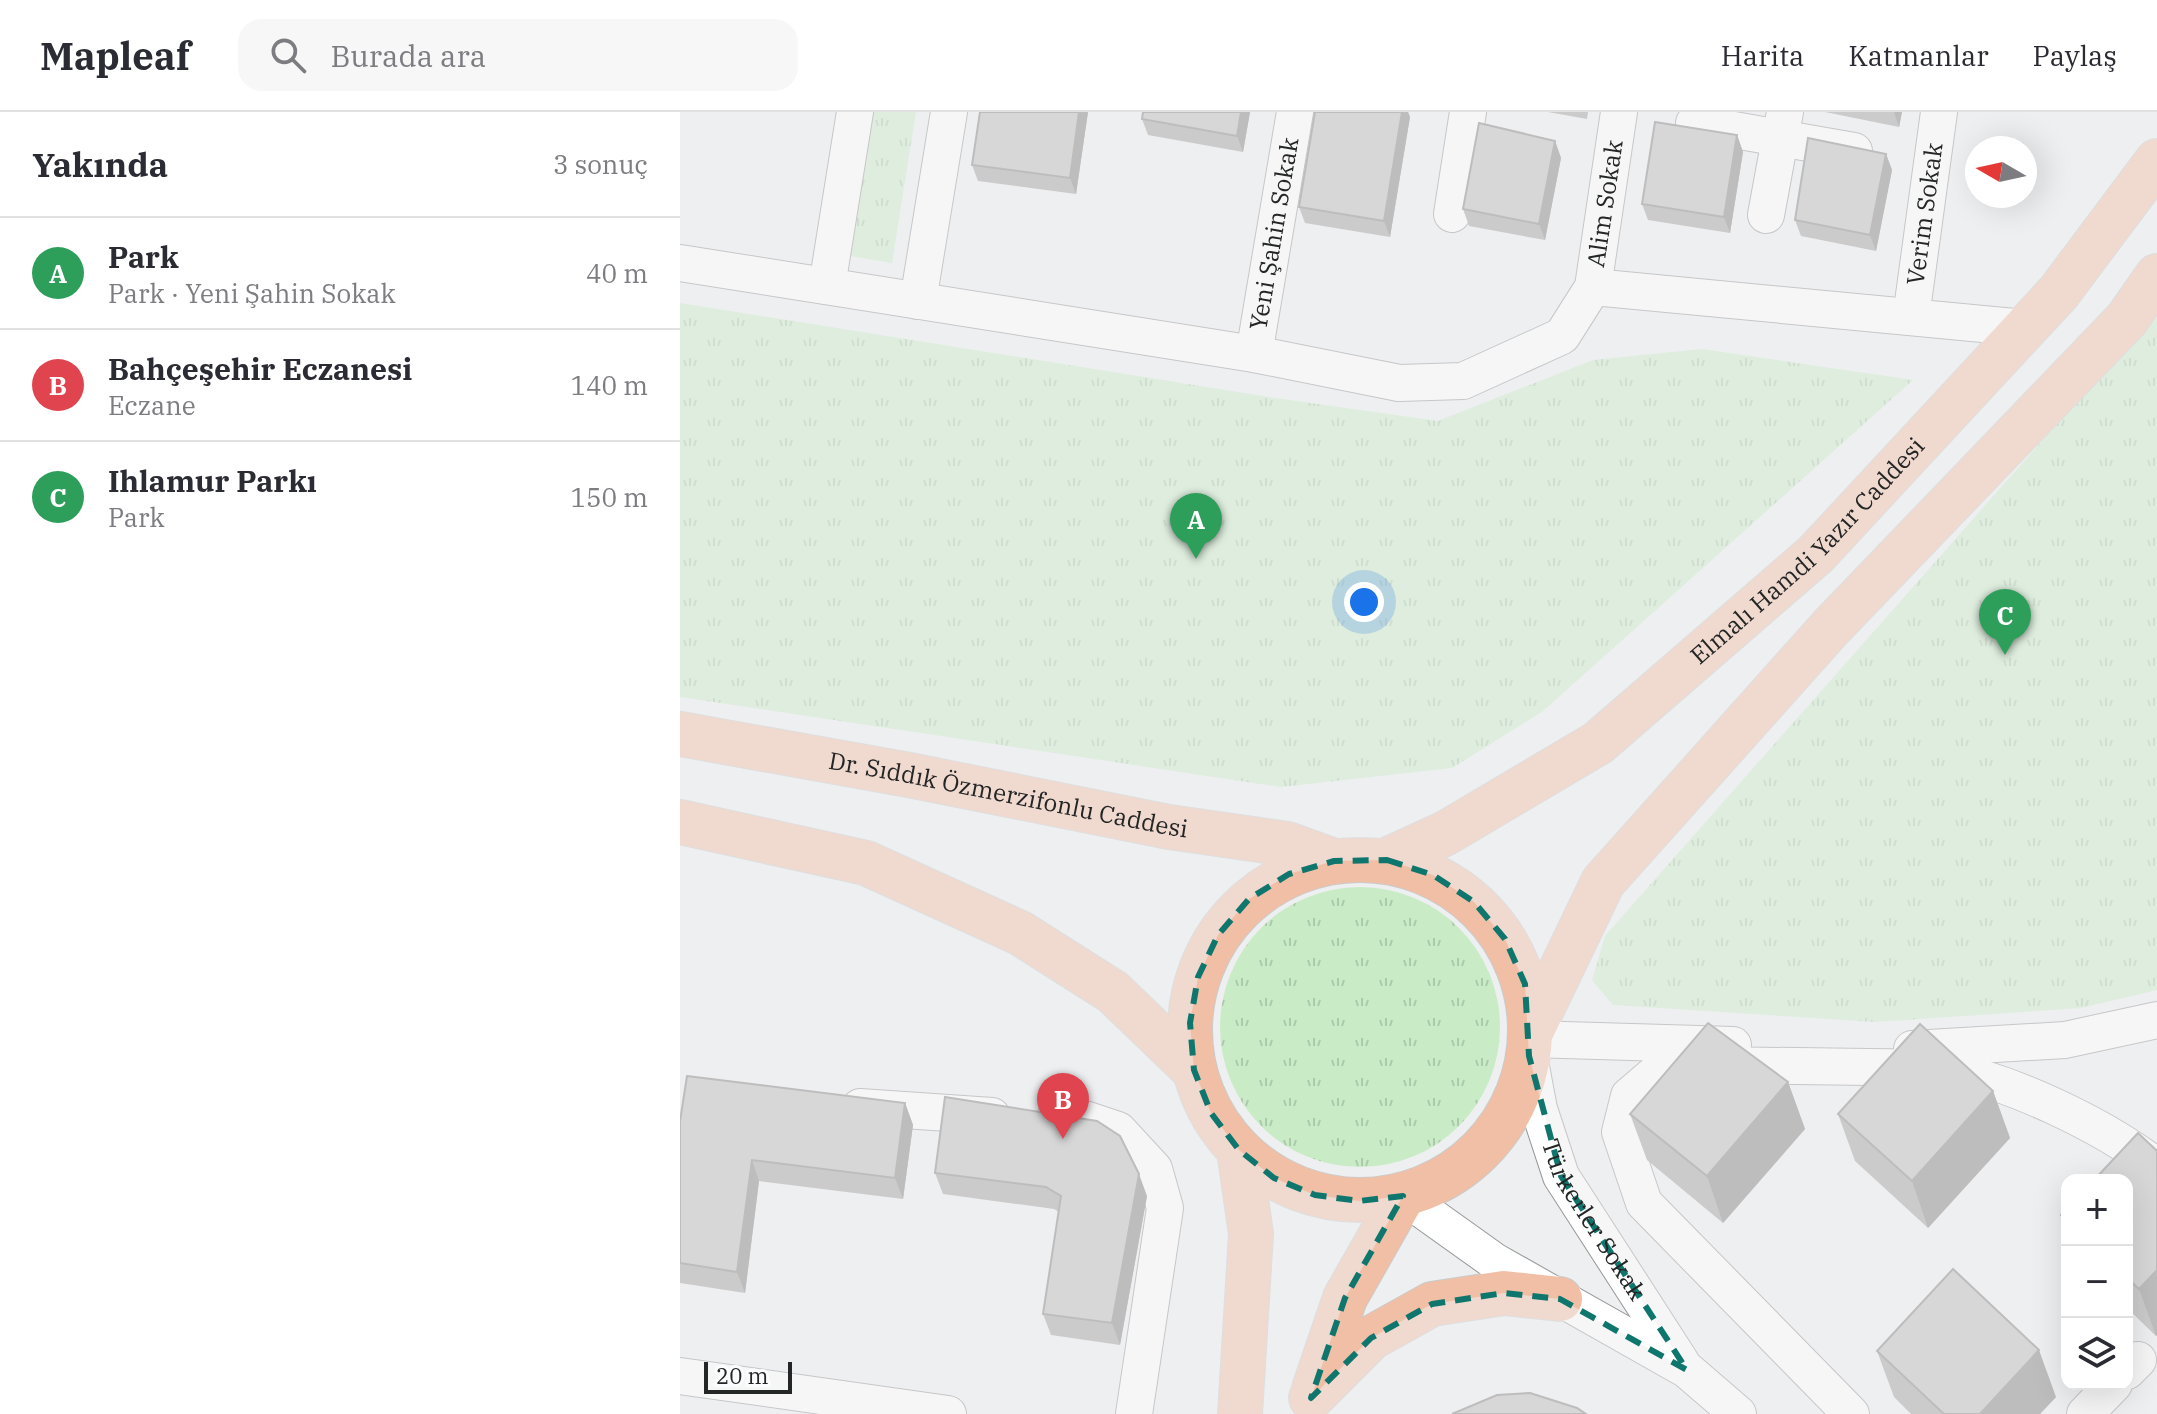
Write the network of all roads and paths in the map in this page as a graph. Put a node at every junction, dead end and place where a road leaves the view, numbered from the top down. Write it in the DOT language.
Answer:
graph roads {
  1 [pos="855,112"];
  2 [pos="949,112"];
  3 [pos="1295,112"];
  4 [pos="1468,112"];
  5 [pos="1619,112"];
  6 [pos="1939,112"];
  7 [pos="1694,123"];
  8 [pos="1782,125"];
  9 [pos="1883,157"];
  10 [pos="2157,161"];
  11 [pos="1452,214"];
  12 [pos="1766,215"];
  13 [pos="680,263"];
  14 [pos="2157,276"];
  15 [pos="827,286"];
  16 [pos="1593,287"];
  17 [pos="918,301"];
  18 [pos="1911,317"];
  19 [pos="2025,328"];
  20 [pos="1254,354"];
  21 [pos="680,734"];
  22 [pos="680,822"];
  23 [pos="1387,860"];
  24 [pos="1334,861"];
  25 [pos="2157,1020"];
  26 [pos="1530,1042"];
  27 [pos="1194,1070"];
  28 [pos="830,1104"];
  29 [pos="1239,1150"];
  30 [pos="2157,1167"];
  31 [pos="1403,1196"];
  32 [pos="1560,1299"];
  33 [pos="1687,1370"];
  34 [pos="680,1376"];
  35 [pos="2108,1390"];
  36 [pos="1309,1406"];
  37 [pos="948,1414"];
  38 [pos="1134,1414"];
  39 [pos="1240,1414"];
  40 [pos="1738,1414"];
  41 [pos="1851,1414"];
  42 [pos="2085,1414"];
  1 -- 15 [label="street"];
  2 -- 17 [label="street"];
  3 -- 20 [label="street, Yeni Şahin Sokak"];
  4 -- 11 [label="street"];
  5 -- 16 [label="street, Alim Sokak"];
  6 -- 18 [label="street, Verim Sokak"];
  7 -- 8 [label="street"];
  8 -- 9 [label="street"];
  8 -- 12 [label="street"];
  10 -- 19 [label="main road, Elmalı Hamdi Yazır Caddesi"];
  13 -- 15 [label="street"];
  14 -- 26 [label="main road"];
  15 -- 17 [label="street"];
  16 -- 18 [label="street"];
  16 -- 20 [label="street, Alim Sokak"];
  17 -- 20 [label="street"];
  18 -- 19 [label="street"];
  19 -- 23 [label="main road, Elmalı Hamdi Yazır Caddesi"];
  21 -- 24 [label="main road, Dr. Sıddık Özmerzifonlu Caddesi"];
  22 -- 27 [label="main road"];
  23 -- 24 [label="main road"];
  23 -- 26 [label="main road"];
  24 -- 27 [label="main road"];
  25 -- 26 [label="street"];
  26 -- 31 [label="main road"];
  26 -- 33 [label="street, Türkerler Sokak"];
  27 -- 29 [label="main road"];
  28 -- 38 [label="street"];
  29 -- 31 [label="main road"];
  29 -- 39 [label="main road"];
  30 -- 41 [label="street"];
  31 -- 32 [label="street, Türkerler Sokak"];
  31 -- 36 [label="main road"];
  32 -- 33 [label="street, Türkerler Sokak"];
  32 -- 36 [label="main road"];
  33 -- 40 [label="street, Türkerler Sokak"];
  34 -- 37 [label="street"];
  35 -- 42 [label="street"];
}
